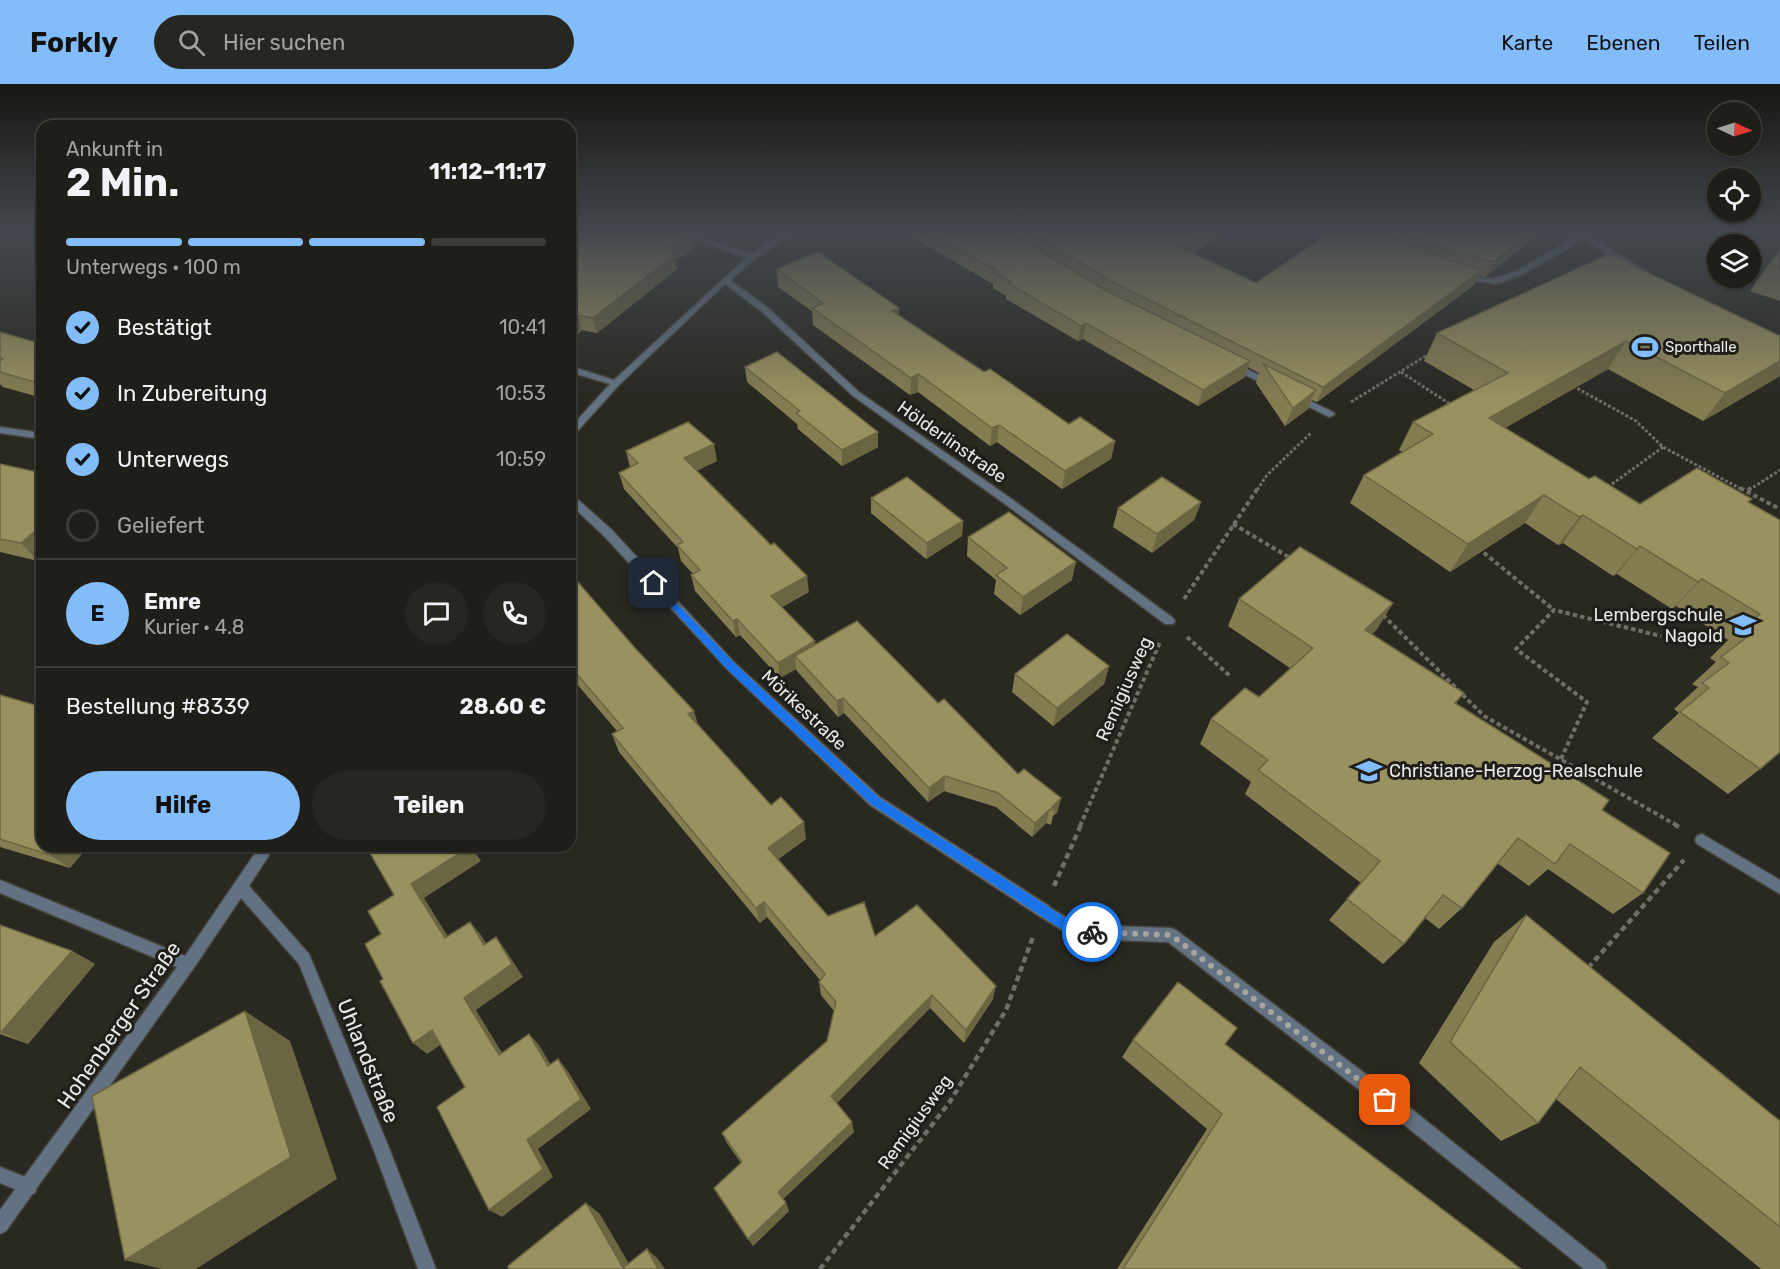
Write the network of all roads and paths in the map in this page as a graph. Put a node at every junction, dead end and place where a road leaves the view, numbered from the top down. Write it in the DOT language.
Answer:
graph roads {
  1 [pos="715,288"];
  2 [pos="735,288"];
  3 [pos="1431,353"];
  4 [pos="1223,360"];
  5 [pos="576,371"];
  6 [pos="1401,372"];
  7 [pos="1563,380"];
  8 [pos="615,383"];
  9 [pos="1277,387"];
  10 [pos="1287,393"];
  11 [pos="1459,409"];
  12 [pos="1330,414"];
  13 [pos="576,427"];
  14 [pos="0,430"];
  15 [pos="36,435"];
  16 [pos="1663,447"];
  17 [pos="1780,470"];
  18 [pos="1602,490"];
  19 [pos="1748,490"];
  20 [pos="576,504"];
  21 [pos="1780,509"];
  22 [pos="1233,524"];
  23 [pos="1477,546"];
  24 [pos="1294,561"];
  25 [pos="1375,610"];
  26 [pos="1554,610"];
  27 [pos="1169,621"];
  28 [pos="1661,636"];
  29 [pos="1231,676"];
  30 [pos="1561,759"];
  31 [pos="1702,840"];
  32 [pos="264,852"];
  33 [pos="0,886"];
  34 [pos="241,887"];
  35 [pos="1780,888"];
  36 [pos="1044,911"];
  37 [pos="188,964"];
  38 [pos="1584,972"];
  39 [pos="0,1175"];
  40 [pos="29,1187"];
  41 [pos="0,1224"];
  42 [pos="427,1269"];
  43 [pos="820,1269"];
  44 [pos="1598,1269"];
  1 -- 8 [label="street"];
  2 -- 27 [label="street, Hölderlinstraße"];
  3 -- 6 [label="path, Remigiusweg"];
  4 -- 9 [label="street"];
  5 -- 8 [label="street"];
  6 -- 11 [label="path"];
  6 -- 12 [label="path, Remigiusweg"];
  7 -- 16 [label="path"];
  8 -- 13 [label="street"];
  10 -- 12 [label="street"];
  12 -- 22 [label="path, Remigiusweg"];
  14 -- 15 [label="street"];
  16 -- 18 [label="path"];
  16 -- 19 [label="path"];
  17 -- 19 [label="path"];
  19 -- 21 [label="path"];
  20 -- 36 [label="street, Mörikestraße"];
  22 -- 24 [label="path"];
  22 -- 27 [label="path, Remigiusweg"];
  23 -- 26 [label="path"];
  25 -- 30 [label="path"];
  26 -- 28 [label="path"];
  26 -- 30 [label="path"];
  27 -- 29 [label="path"];
  27 -- 36 [label="path, Remigiusweg"];
  30 -- 31 [label="path"];
  31 -- 35 [label="street"];
  31 -- 38 [label="path"];
  32 -- 34 [label="street, Hohenberger Straße"];
  33 -- 37 [label="street"];
  34 -- 37 [label="street, Hohenberger Straße"];
  34 -- 42 [label="street, Uhlandstraße"];
  36 -- 43 [label="path, Remigiusweg"];
  36 -- 44 [label="street, Mörikestraße"];
  37 -- 40 [label="street, Hohenberger Straße"];
  39 -- 40 [label="street"];
  40 -- 41 [label="street, Hohenberger Straße"];
}
